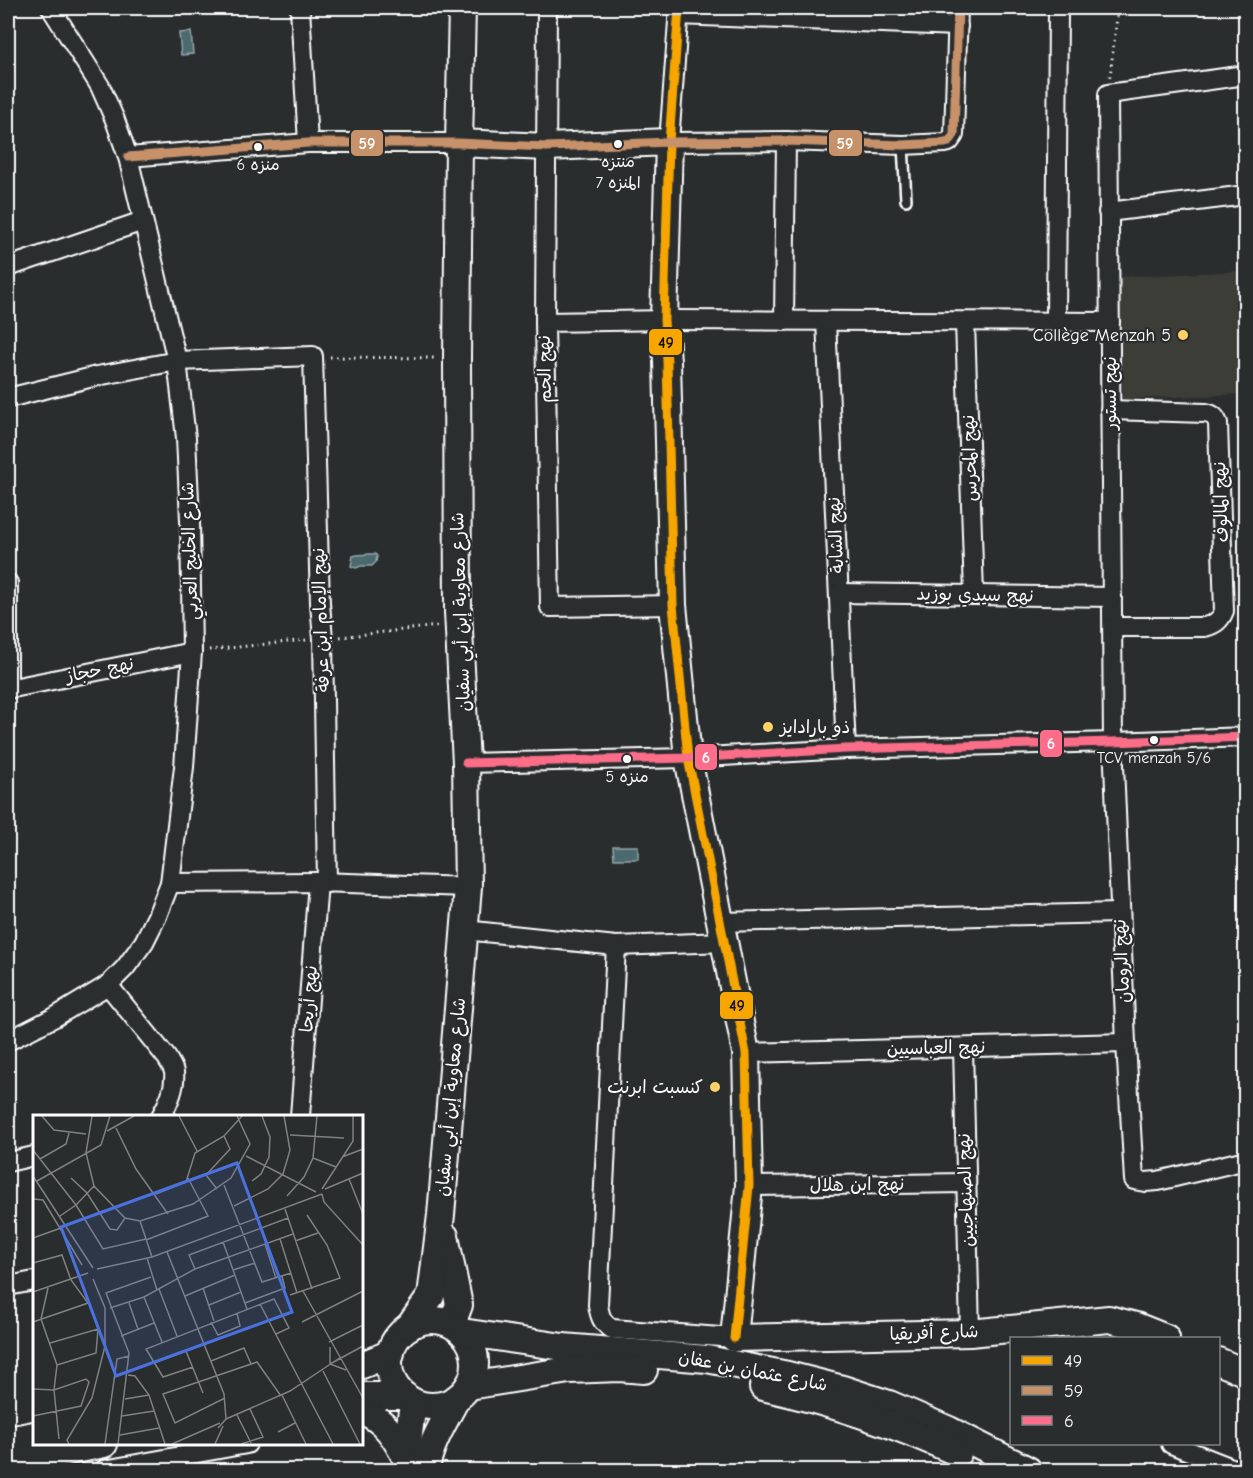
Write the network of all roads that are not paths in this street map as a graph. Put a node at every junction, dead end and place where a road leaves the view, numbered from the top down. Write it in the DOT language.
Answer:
graph roads {
  1 [pos="51,8"];
  2 [pos="300,8"];
  3 [pos="462,8"];
  4 [pos="548,8"];
  5 [pos="1058,8"];
  6 [pos="679,11"];
  7 [pos="958,16"];
  8 [pos="1245,75"];
  9 [pos="786,141"];
  10 [pos="669,142"];
  11 [pos="308,143"];
  12 [pos="459,143"];
  13 [pos="903,145"];
  14 [pos="547,147"];
  15 [pos="128,157"];
  16 [pos="1245,195"];
  17 [pos="906,200"];
  18 [pos="1108,212"];
  19 [pos="143,221"];
  20 [pos="8,264"];
  21 [pos="664,320"];
  22 [pos="784,321"];
  23 [pos="826,321"];
  24 [pos="545,322"];
  25 [pos="965,322"];
  26 [pos="1110,322"];
  27 [pos="1056,323"];
  28 [pos="177,361"];
  29 [pos="8,398"];
  30 [pos="1110,410"];
  31 [pos="8,583"];
  32 [pos="839,593"];
  33 [pos="974,595"];
  34 [pos="1112,597"];
  35 [pos="8,599"];
  36 [pos="673,605"];
  37 [pos="1113,627"];
  38 [pos="192,652"];
  39 [pos="8,689"];
  40 [pos="1245,737"];
  41 [pos="1113,742"];
  42 [pos="846,749"];
  43 [pos="688,758"];
  44 [pos="466,763"];
  45 [pos="322,882"];
  46 [pos="170,883"];
  47 [pos="468,887"];
  48 [pos="1119,913"];
  49 [pos="465,930"];
  50 [pos="722,932"];
  51 [pos="616,946"];
  52 [pos="108,985"];
  53 [pos="8,1041"];
  54 [pos="1126,1043"];
  55 [pos="963,1048"];
  56 [pos="746,1053"];
  57 [pos="162,1115"];
  58 [pos="300,1115"];
  59 [pos="33,1156"];
  60 [pos="1245,1160"];
  61 [pos="8,1162"];
  62 [pos="966,1183"];
  63 [pos="748,1186"];
  64 [pos="441,1215"];
  65 [pos="33,1281"];
  66 [pos="8,1286"];
  67 [pos="410,1327"];
  68 [pos="457,1328"];
  69 [pos="1135,1332"];
  70 [pos="970,1333"];
  71 [pos="1161,1337"];
  72 [pos="734,1338"];
  73 [pos="391,1353"];
  74 [pos="1220,1362"];
  75 [pos="363,1365"];
  76 [pos="1245,1373"];
  77 [pos="462,1393"];
  78 [pos="363,1396"];
  79 [pos="409,1399"];
  80 [pos="363,1411"];
  81 [pos="33,1435"];
  82 [pos="8,1440"];
  83 [pos="95,1445"];
  84 [pos="236,1445"];
  85 [pos="1176,1445"];
  86 [pos="8,1464"];
  87 [pos="413,1466"];
  88 [pos="104,1470"];
  89 [pos="996,1470"];
  90 [pos="1028,1470"];
  91 [pos="1237,1470"];
  1 -- 15 [label="street, شارع الخليج العربي"];
  2 -- 11 [label="street"];
  3 -- 12 [label="main road, شارع معاوية إبن أبي سفيان"];
  4 -- 14 [label="street, نهج الجم"];
  5 -- 27 [label="street"];
  6 -- 7 [label="street"];
  6 -- 10 [label="street"];
  7 -- 13 [label="street"];
  8 -- 18 [label="street, نهج تستور"];
  9 -- 10 [label="street"];
  9 -- 13 [label="street"];
  9 -- 22 [label="street"];
  10 -- 14 [label="main road"];
  10 -- 21 [label="main road"];
  11 -- 12 [label="street"];
  11 -- 15 [label="street"];
  12 -- 14 [label="main road"];
  12 -- 44 [label="main road, شارع معاوية إبن أبي سفيان"];
  13 -- 17 [label="lane"];
  14 -- 24 [label="street, نهج الجم"];
  15 -- 19 [label="street, شارع الخليج العربي"];
  16 -- 18 [label="street"];
  18 -- 26 [label="street, نهج تستور"];
  19 -- 20 [label="street"];
  19 -- 28 [label="street, شارع الخليج العربي"];
  21 -- 22 [label="street"];
  21 -- 24 [label="street"];
  21 -- 36 [label="main road"];
  22 -- 23 [label="street"];
  23 -- 25 [label="street"];
  23 -- 32 [label="street, نهج الشابة"];
  24 -- 36 [label="street, نهج الجم"];
  25 -- 27 [label="street"];
  25 -- 33 [label="street, نهج المحرس"];
  26 -- 27 [label="street"];
  26 -- 30 [label="street, نهج تستور"];
  28 -- 29 [label="street"];
  28 -- 38 [label="street, شارع الخليج العربي"];
  28 -- 45 [label="street, نهج الإمام ابن عرفة"];
  30 -- 34 [label="street, نهج تستور"];
  30 -- 37 [label="street, نهج المالوف"];
  31 -- 35 [label="street"];
  32 -- 33 [label="street, نهج سيدي بوزيد"];
  32 -- 42 [label="street, نهج الشابة"];
  33 -- 34 [label="street, نهج سيدي بوزيد"];
  34 -- 37 [label="street, نهج تستور"];
  35 -- 39 [label="street"];
  36 -- 43 [label="main road"];
  37 -- 41 [label="street, نهج تستور"];
  38 -- 39 [label="street, نهج حجاز"];
  38 -- 46 [label="street, شارع الخليج العربي"];
  40 -- 41 [label="street"];
  41 -- 42 [label="street"];
  41 -- 48 [label="street, نهج الرومان"];
  42 -- 43 [label="street"];
  43 -- 44 [label="street"];
  43 -- 50 [label="main road"];
  44 -- 47 [label="main road, شارع معاوية إبن أبي سفيان"];
  45 -- 46 [label="street"];
  45 -- 47 [label="street"];
  45 -- 58 [label="street, نهج أريحا"];
  46 -- 52 [label="street, شارع الخليج العربي"];
  47 -- 49 [label="main road, شارع معاوية إبن أبي سفيان"];
  48 -- 50 [label="street"];
  48 -- 54 [label="street, نهج الرومان"];
  49 -- 51 [label="street"];
  49 -- 64 [label="main road, شارع معاوية إبن أبي سفيان"];
  50 -- 51 [label="street"];
  50 -- 56 [label="main road"];
  51 -- 72 [label="street"];
  52 -- 53 [label="street, شارع الخليج العربي"];
  52 -- 57 [label="street"];
  54 -- 55 [label="street, نهج العباسيين"];
  54 -- 60 [label="street, نهج الرومان"];
  55 -- 56 [label="street, نهج العباسيين"];
  55 -- 62 [label="street, نهج الصنهاجيين"];
  56 -- 63 [label="main road"];
  59 -- 61 [label="street"];
  62 -- 63 [label="street, نهج ابن هلال"];
  62 -- 70 [label="street, نهج الصنهاجيين"];
  63 -- 72 [label="main road"];
  64 -- 67 [label="main road, شارع معاوية إبن أبي سفيان"];
  64 -- 68 [label="main road, شارع معاوية إبن أبي سفيان"];
  65 -- 66 [label="street"];
  67 -- 68 [label="main road"];
  67 -- 73 [label="main road, شارع معاوية إبن أبي سفيان"];
  68 -- 77 [label="main road"];
  68 -- 90 [label="main road, شارع عثمان بن عفان"];
  69 -- 70 [label="main road, شارع أفريقيا"];
  69 -- 71 [label="main road, شارع أفريقيا"];
  70 -- 72 [label="main road, شارع أفريقيا"];
  73 -- 75 [label="main road"];
  73 -- 79 [label="main road"];
  74 -- 76 [label="main road"];
  77 -- 79 [label="main road"];
  77 -- 87 [label="main road"];
  77 -- 89 [label="main road, شارع عثمان بن عفان"];
  78 -- 79 [label="main road"];
  79 -- 87 [label="main road"];
  80 -- 87 [label="main road"];
  81 -- 82 [label="main road"];
  83 -- 86 [label="main road"];
  84 -- 88 [label="street"];
  85 -- 91 [label="street"];
}
